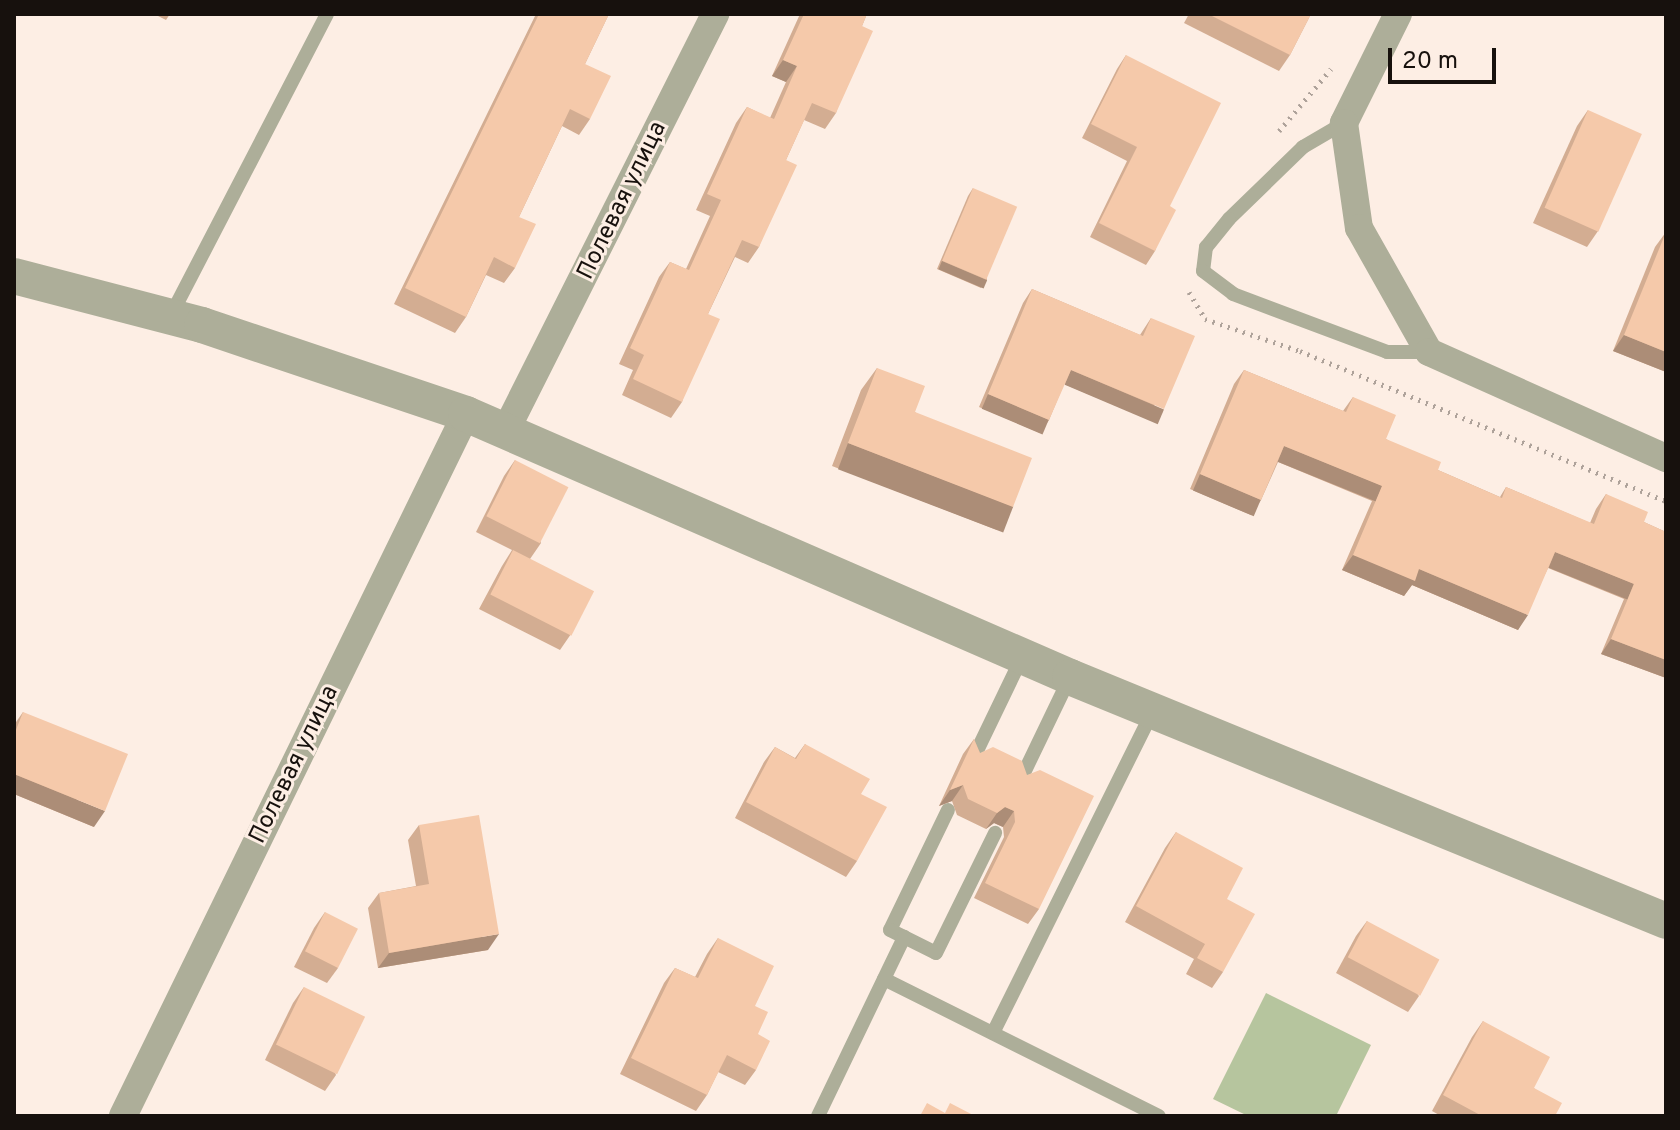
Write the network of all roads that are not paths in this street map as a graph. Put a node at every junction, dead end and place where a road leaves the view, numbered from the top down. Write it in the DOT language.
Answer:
graph roads {
  1 [pos="327,14"];
  2 [pos="715,14"];
  3 [pos="1398,14"];
  4 [pos="1344,123"];
  5 [pos="14,276"];
  6 [pos="170,317"];
  7 [pos="1429,352"];
  8 [pos="466,414"];
  9 [pos="506,430"];
  10 [pos="1666,458"];
  11 [pos="1022,657"];
  12 [pos="1070,677"];
  13 [pos="1153,711"];
  14 [pos="973,759"];
  15 [pos="1020,781"];
  16 [pos="948,810"];
  17 [pos="995,833"];
  18 [pos="1666,921"];
  19 [pos="904,937"];
  20 [pos="884,979"];
  21 [pos="993,1033"];
  22 [pos="123,1116"];
  23 [pos="818,1116"];
  24 [pos="1159,1116"];
  1 -- 6 [label="lane"];
  2 -- 9 [label="street, Полевая улица"];
  3 -- 4 [label="street"];
  4 -- 7 [label="street"];
  4 -- 7 [label="lane"];
  5 -- 6 [label="street"];
  6 -- 8 [label="street"];
  7 -- 10 [label="street"];
  8 -- 9 [label="street"];
  8 -- 22 [label="street, Полевая улица"];
  9 -- 11 [label="street"];
  11 -- 12 [label="street"];
  11 -- 14 [label="lane"];
  12 -- 13 [label="street"];
  12 -- 15 [label="lane"];
  13 -- 18 [label="street"];
  13 -- 21 [label="lane"];
  16 -- 19 [label="lane"];
  17 -- 19 [label="lane"];
  19 -- 20 [label="lane"];
  20 -- 21 [label="lane"];
  20 -- 23 [label="lane"];
  21 -- 24 [label="lane"];
}
